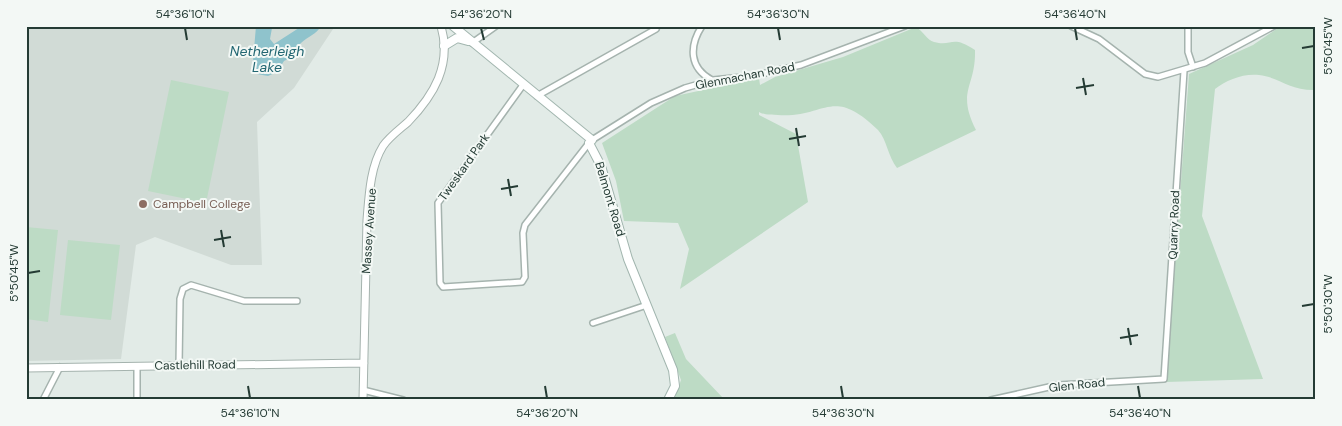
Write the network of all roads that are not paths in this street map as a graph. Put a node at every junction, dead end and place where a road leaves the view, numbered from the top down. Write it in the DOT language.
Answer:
graph roads {
  1 [pos="441,26"];
  2 [pos="453,26"];
  3 [pos="496,26"];
  4 [pos="702,26"];
  5 [pos="905,26"];
  6 [pos="1071,26"];
  7 [pos="1188,26"];
  8 [pos="1274,26"];
  9 [pos="656,29"];
  10 [pos="472,43"];
  11 [pos="444,46"];
  12 [pos="1193,67"];
  13 [pos="1184,71"];
  14 [pos="713,80"];
  15 [pos="523,85"];
  16 [pos="537,96"];
  17 [pos="590,141"];
  18 [pos="297,301"];
  19 [pos="647,306"];
  20 [pos="593,323"];
  21 [pos="364,363"];
  22 [pos="179,365"];
  23 [pos="137,366"];
  24 [pos="60,367"];
  25 [pos="26,368"];
  26 [pos="1164,379"];
  27 [pos="364,390"];
  28 [pos="43,400"];
  29 [pos="137,400"];
  30 [pos="363,400"];
  31 [pos="403,400"];
  32 [pos="668,400"];
  33 [pos="991,400"];
  1 -- 11 [label="street, Massey Avenue"];
  2 -- 10 [label="main road, Belmont Road"];
  3 -- 10 [label="street"];
  4 -- 14 [label="street"];
  5 -- 14 [label="street, Glenmachan Road"];
  6 -- 13 [label="street"];
  7 -- 12 [label="street"];
  8 -- 12 [label="street"];
  9 -- 16 [label="street"];
  10 -- 11 [label="main road"];
  10 -- 15 [label="main road, Belmont Road"];
  11 -- 21 [label="street, Massey Avenue"];
  12 -- 13 [label="street"];
  13 -- 26 [label="street, Quarry Road"];
  14 -- 17 [label="street, Glenmachan Road"];
  15 -- 16 [label="main road, Belmont Road"];
  15 -- 17 [label="street, Tweskard Park"];
  16 -- 17 [label="main road, Belmont Road"];
  17 -- 19 [label="main road, Belmont Road"];
  18 -- 22 [label="street"];
  19 -- 20 [label="street"];
  19 -- 32 [label="main road, Belmont Road"];
  21 -- 22 [label="street, Castlehill Road"];
  21 -- 27 [label="street, Massey Avenue"];
  22 -- 23 [label="street, Castlehill Road"];
  23 -- 24 [label="street, Castlehill Road"];
  23 -- 29 [label="street"];
  24 -- 25 [label="street, Castlehill Road"];
  24 -- 28 [label="street"];
  26 -- 33 [label="street, Glen Road"];
  27 -- 30 [label="street, Massey Avenue"];
  27 -- 31 [label="street"];
}
